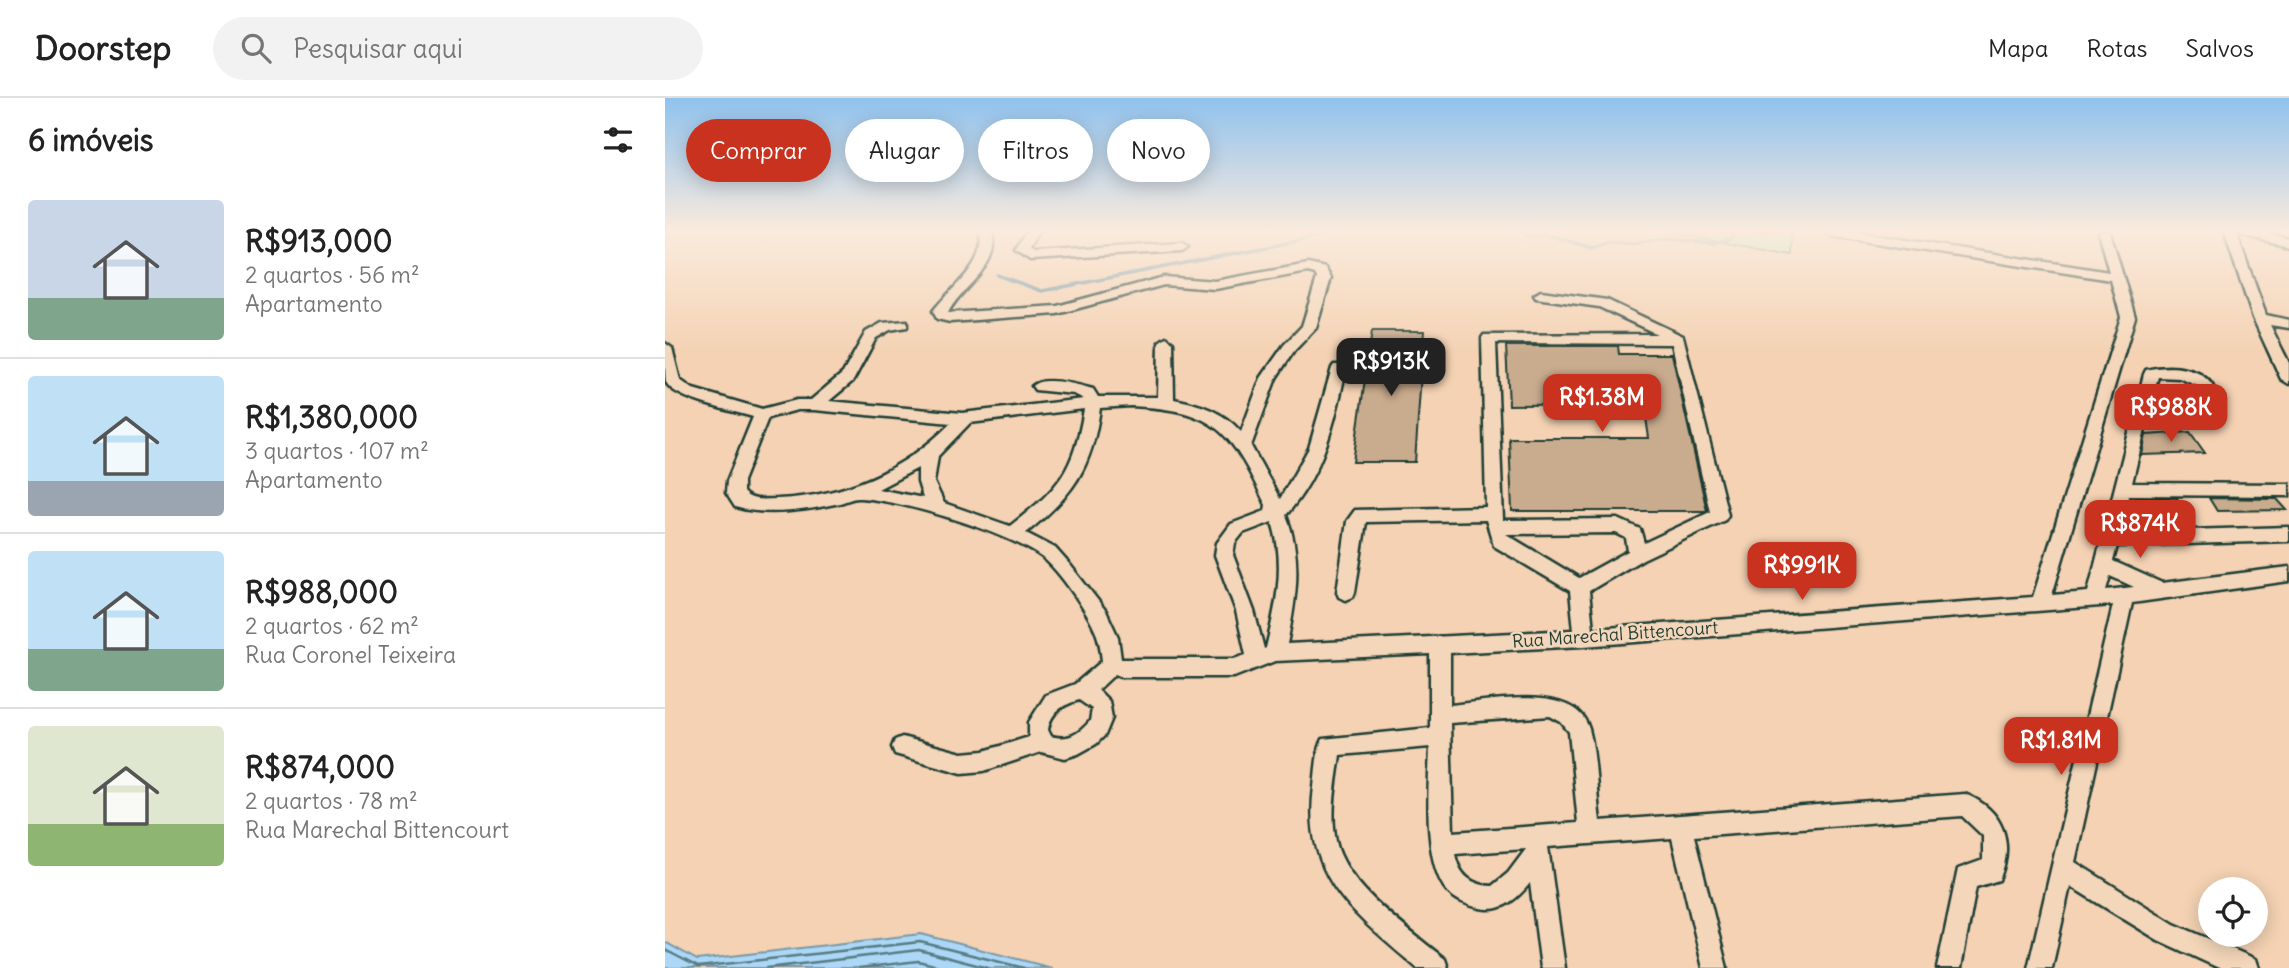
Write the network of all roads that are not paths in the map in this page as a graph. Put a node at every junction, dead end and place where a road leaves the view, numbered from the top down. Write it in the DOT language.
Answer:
graph roads {
  1 [pos="973,273"];
  2 [pos="1283,273"];
  3 [pos="1321,273"];
  4 [pos="2088,273"];
  5 [pos="2115,273"];
  6 [pos="2244,273"];
  7 [pos="2116,277"];
  8 [pos="1541,295"];
  9 [pos="2260,318"];
  10 [pos="902,324"];
  11 [pos="2289,324"];
  12 [pos="1678,339"];
  13 [pos="1166,342"];
  14 [pos="665,348"];
  15 [pos="1339,368"];
  16 [pos="2289,379"];
  17 [pos="1040,386"];
  18 [pos="2147,391"];
  19 [pos="1093,403"];
  20 [pos="1165,403"];
  21 [pos="814,405"];
  22 [pos="762,414"];
  23 [pos="966,418"];
  24 [pos="1244,445"];
  25 [pos="931,453"];
  26 [pos="2122,489"];
  27 [pos="2289,490"];
  28 [pos="857,491"];
  29 [pos="938,508"];
  30 [pos="1279,512"];
  31 [pos="1495,520"];
  32 [pos="1012,534"];
  33 [pos="2289,534"];
  34 [pos="2110,539"];
  35 [pos="1637,554"];
  36 [pos="2104,565"];
  37 [pos="2289,573"];
  38 [pos="1579,587"];
  39 [pos="2160,591"];
  40 [pos="1346,592"];
  41 [pos="2124,596"];
  42 [pos="2095,599"];
  43 [pos="2040,604"];
  44 [pos="1584,638"];
  45 [pos="1440,644"];
  46 [pos="1275,653"];
  47 [pos="1257,661"];
  48 [pos="1112,664"];
  49 [pos="1082,692"];
  50 [pos="1439,726"];
  51 [pos="1043,743"];
  52 [pos="902,747"];
  53 [pos="1680,826"];
  54 [pos="1590,833"];
  55 [pos="1443,844"];
  56 [pos="1537,847"];
  57 [pos="2063,868"];
  58 [pos="1436,968"];
  59 [pos="1553,968"];
  60 [pos="1715,968"];
  61 [pos="1949,968"];
  62 [pos="2040,968"];
  63 [pos="2247,968"];
  1 -- 2 [label="street"];
  3 -- 24 [label="street"];
  4 -- 7 [label="street"];
  5 -- 7 [label="street"];
  6 -- 9 [label="street"];
  7 -- 43 [label="street"];
  8 -- 12 [label="street"];
  9 -- 11 [label="street"];
  9 -- 16 [label="street"];
  10 -- 21 [label="street"];
  12 -- 31 [label="street"];
  12 -- 35 [label="street"];
  13 -- 20 [label="street"];
  14 -- 22 [label="street"];
  15 -- 30 [label="street"];
  17 -- 19 [label="street"];
  18 -- 26 [label="street"];
  19 -- 20 [label="street"];
  19 -- 23 [label="street"];
  19 -- 32 [label="street"];
  20 -- 24 [label="street"];
  21 -- 22 [label="street"];
  21 -- 23 [label="street"];
  22 -- 28 [label="street"];
  23 -- 25 [label="street"];
  24 -- 30 [label="street"];
  25 -- 28 [label="street"];
  25 -- 29 [label="street"];
  26 -- 27 [label="street"];
  26 -- 34 [label="street"];
  28 -- 29 [label="street"];
  29 -- 32 [label="street"];
  30 -- 46 [label="street"];
  30 -- 47 [label="street"];
  31 -- 35 [label="street"];
  31 -- 38 [label="street"];
  31 -- 40 [label="street"];
  32 -- 48 [label="street"];
  33 -- 34 [label="street"];
  34 -- 36 [label="street"];
  35 -- 38 [label="street"];
  36 -- 39 [label="street"];
  36 -- 42 [label="street"];
  37 -- 39 [label="street, Rua Marechal Bittencourt"];
  38 -- 44 [label="street"];
  39 -- 41 [label="street, Rua Marechal Bittencourt"];
  41 -- 42 [label="street, Rua Marechal Bittencourt"];
  41 -- 57 [label="street"];
  42 -- 43 [label="street, Rua Marechal Bittencourt"];
  43 -- 44 [label="street, Rua Marechal Bittencourt"];
  44 -- 45 [label="street, Rua Marechal Bittencourt"];
  45 -- 46 [label="street, Rua Marechal Bittencourt"];
  45 -- 50 [label="street"];
  46 -- 47 [label="street"];
  47 -- 48 [label="street"];
  48 -- 49 [label="street"];
  49 -- 51 [label="street"];
  49 -- 51 [label="street"];
  50 -- 54 [label="street"];
  50 -- 55 [label="street"];
  50 -- 58 [label="street"];
  51 -- 52 [label="street"];
  53 -- 54 [label="street"];
  53 -- 60 [label="street"];
  53 -- 61 [label="street"];
  54 -- 56 [label="street"];
  55 -- 56 [label="street"];
  55 -- 56 [label="street"];
  56 -- 59 [label="street"];
  57 -- 62 [label="street"];
  57 -- 63 [label="street"];
}
